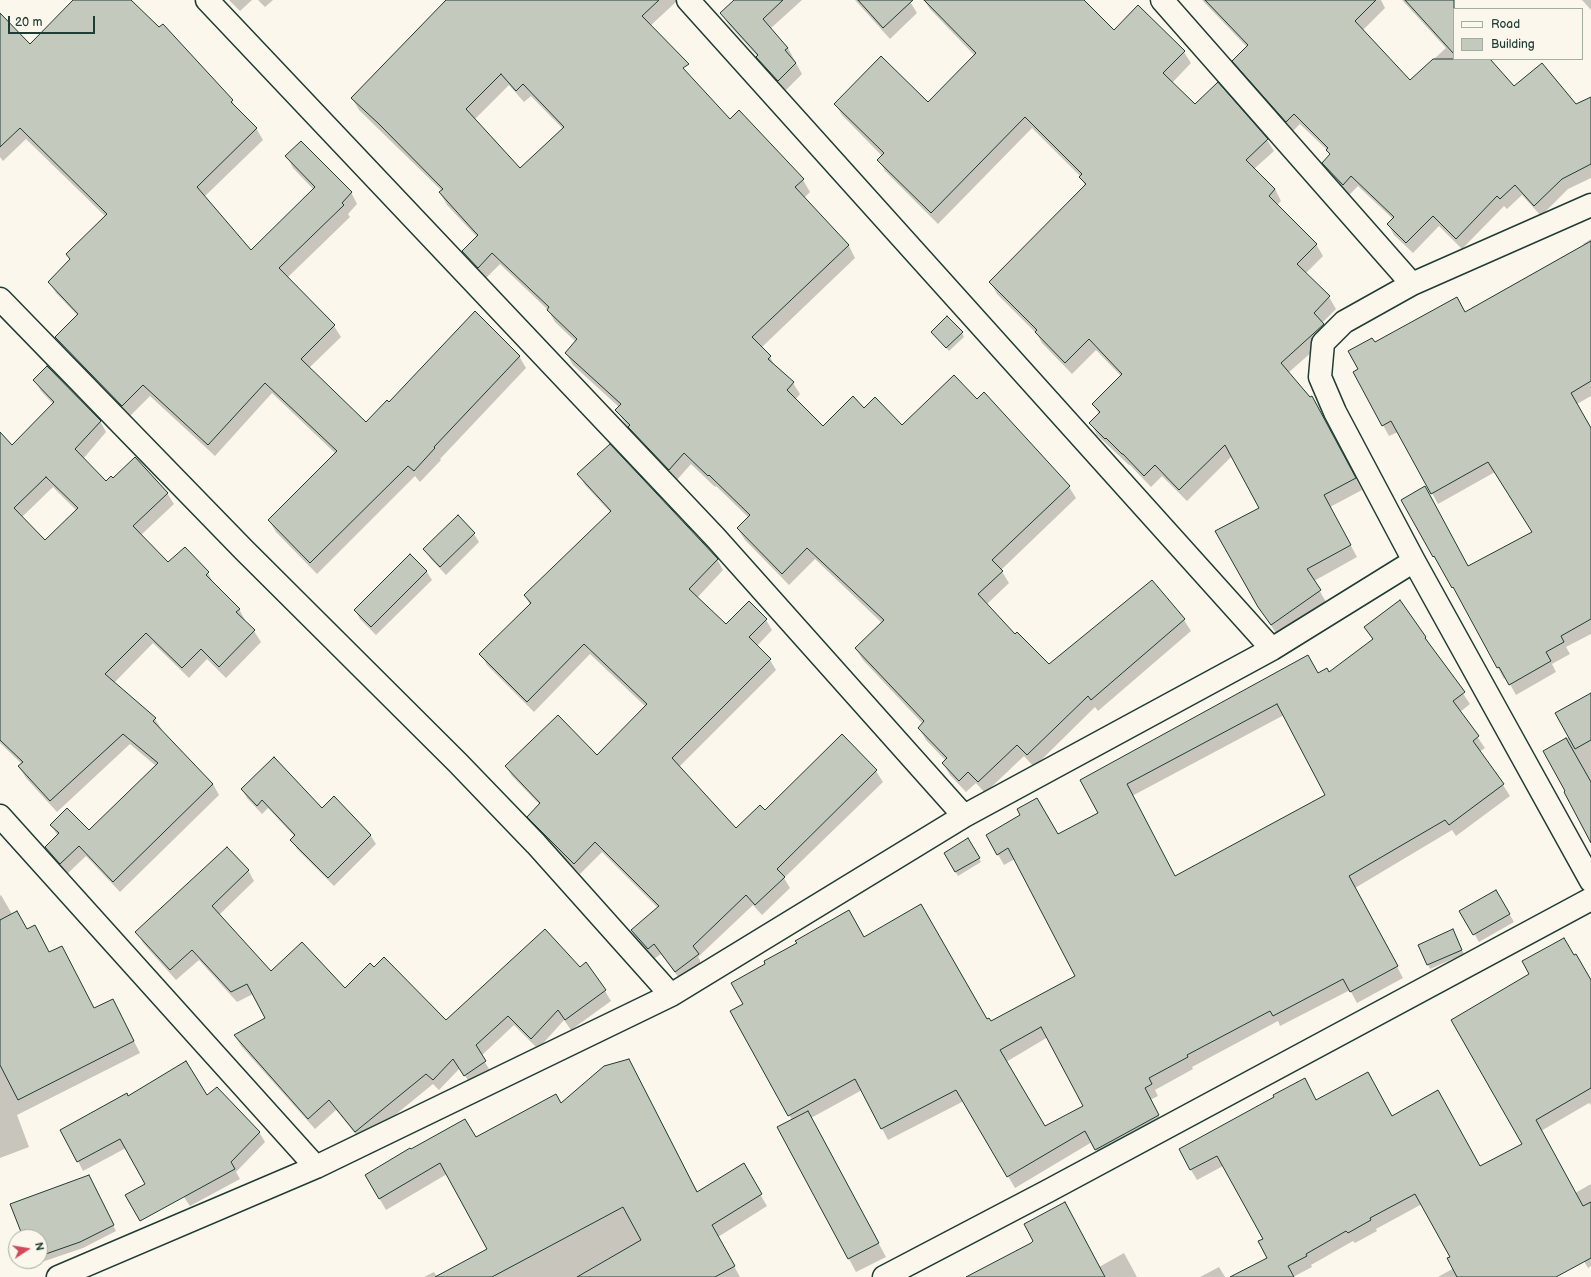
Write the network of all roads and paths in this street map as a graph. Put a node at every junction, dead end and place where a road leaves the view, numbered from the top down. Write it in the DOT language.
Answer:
graph roads {
  1 [pos="207,0"];
  2 [pos="688,0"];
  3 [pos="1162,0"];
  4 [pos="1591,205"];
  5 [pos="1412,284"];
  6 [pos="0,299"];
  7 [pos="1414,560"];
  8 [pos="1272,648"];
  9 [pos="0,816"];
  10 [pos="964,816"];
  11 [pos="1591,881"];
  12 [pos="1591,899"];
  13 [pos="671,995"];
  14 [pos="316,1167"];
  15 [pos="58,1277"];
  16 [pos="884,1277"];
  1 -- 10 [label="street"];
  2 -- 8 [label="street"];
  3 -- 5 [label="street"];
  4 -- 5 [label="street"];
  5 -- 7 [label="street"];
  6 -- 13 [label="street"];
  7 -- 8 [label="street"];
  7 -- 11 [label="street"];
  8 -- 10 [label="street"];
  9 -- 14 [label="street"];
  10 -- 13 [label="street"];
  12 -- 16 [label="street"];
  13 -- 14 [label="street"];
  14 -- 15 [label="street"];
}
